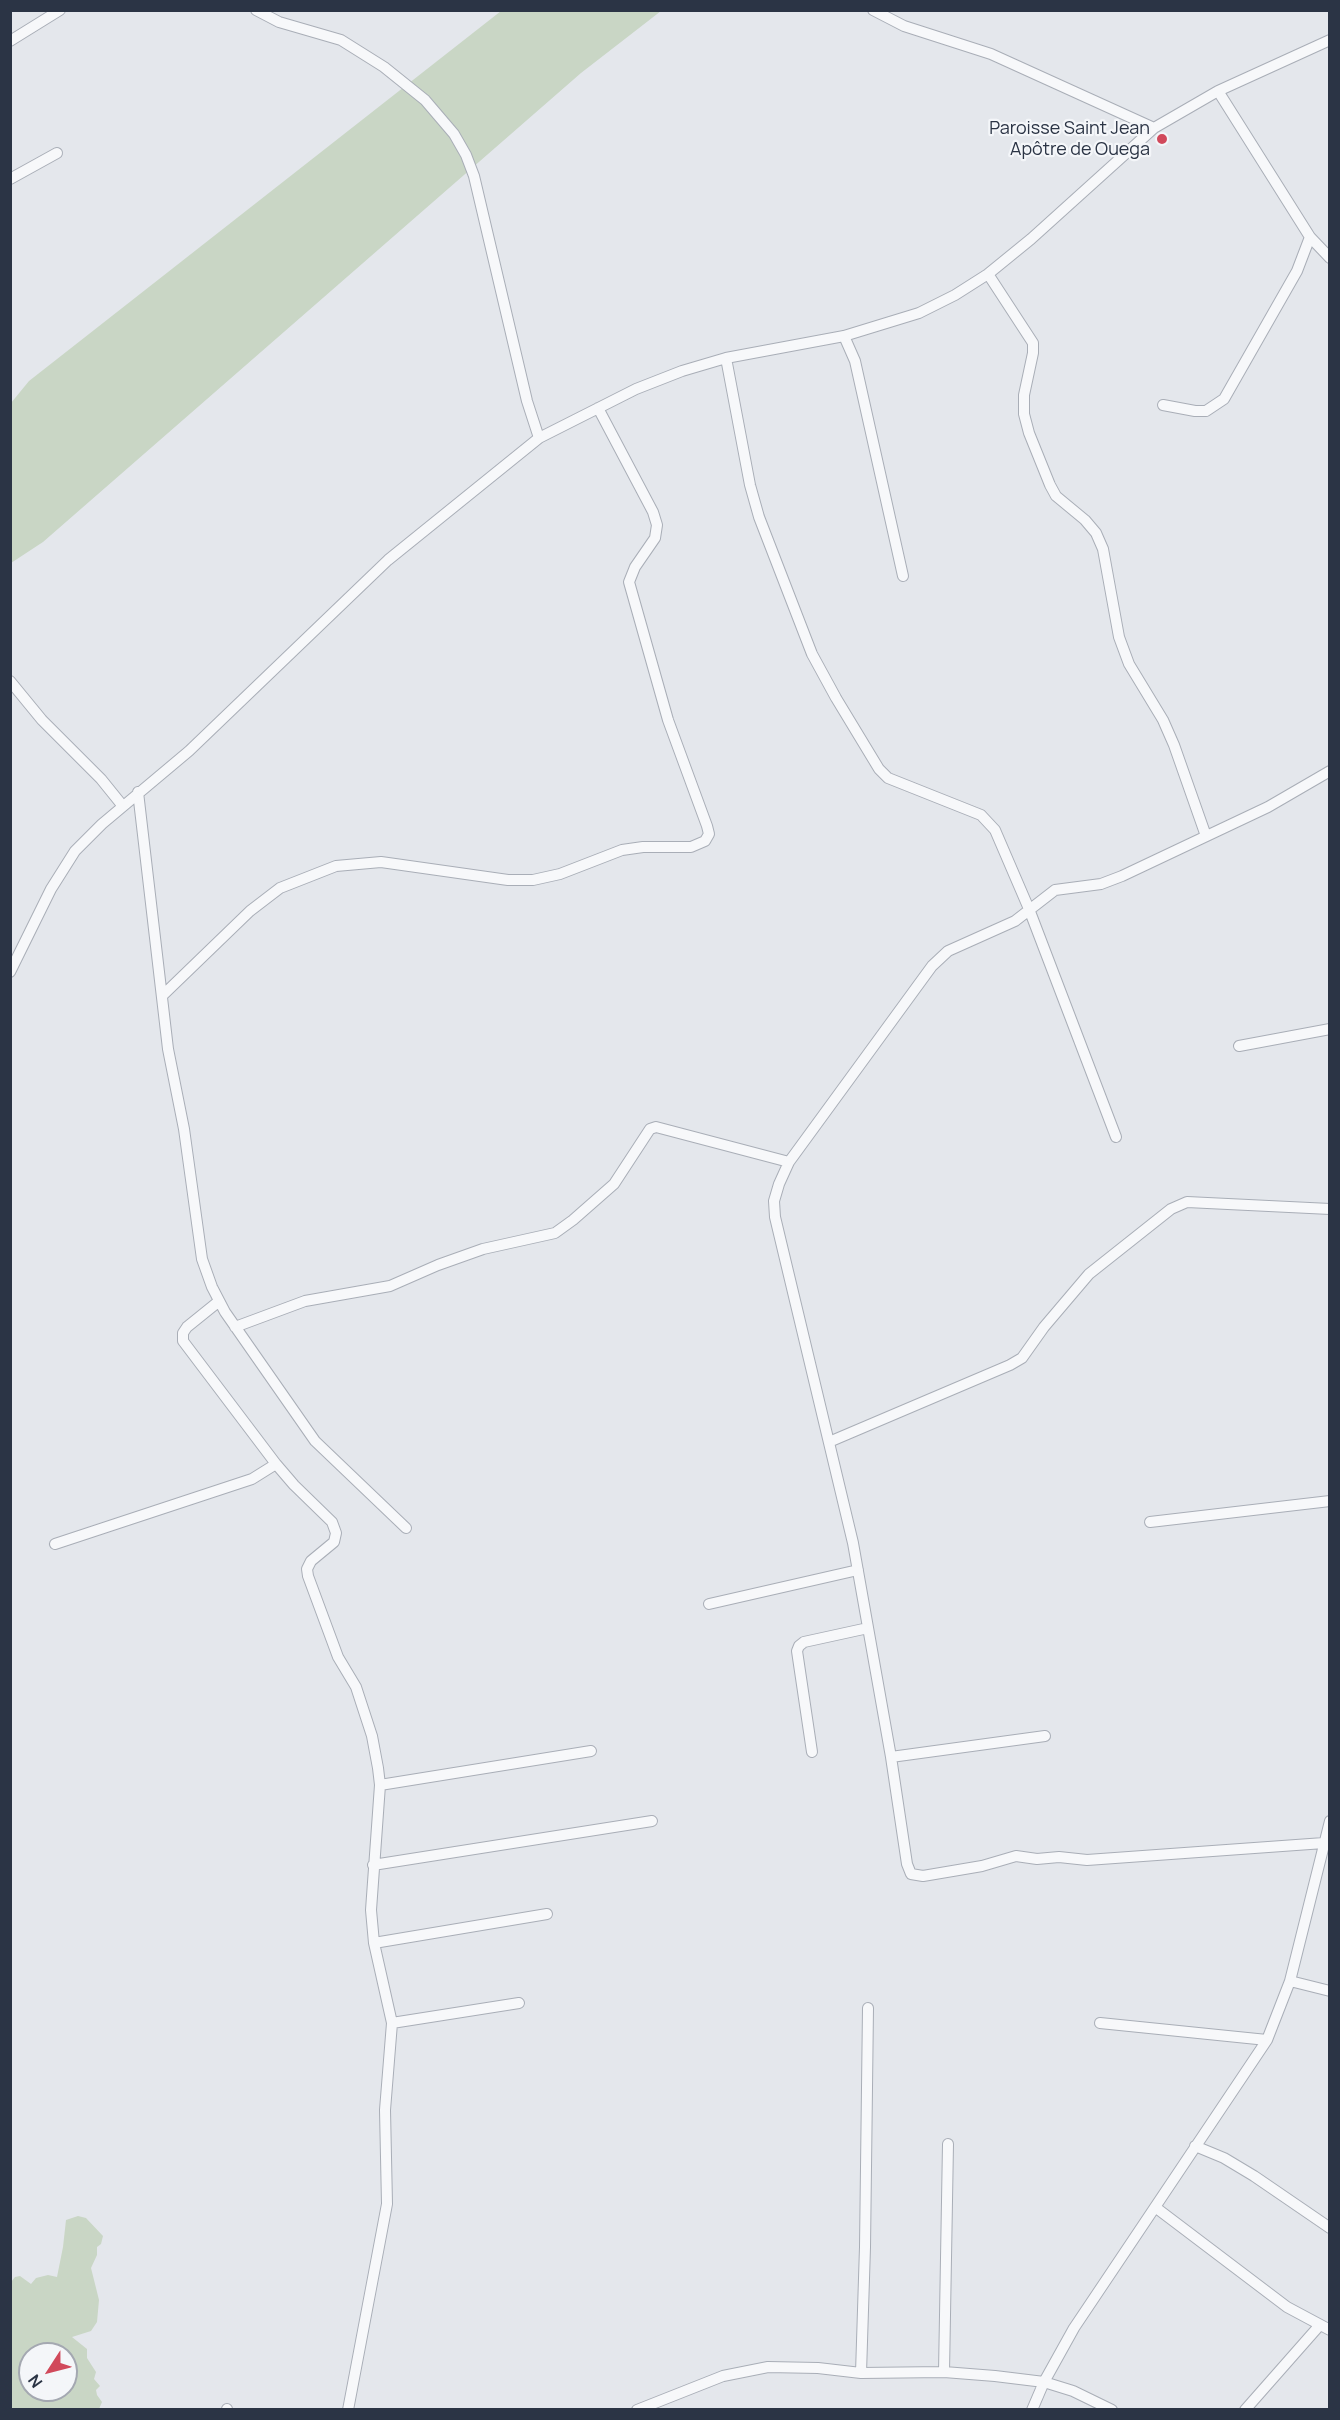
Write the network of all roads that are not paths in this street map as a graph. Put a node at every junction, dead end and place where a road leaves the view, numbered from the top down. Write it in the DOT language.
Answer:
graph roads {
  1 [pos="60,10"];
  2 [pos="256,10"];
  3 [pos="873,10"];
  4 [pos="1329,40"];
  5 [pos="10,41"];
  6 [pos="1218,91"];
  7 [pos="1154,128"];
  8 [pos="57,153"];
  9 [pos="10,179"];
  10 [pos="1310,237"];
  11 [pos="1329,258"];
  12 [pos="988,274"];
  13 [pos="844,336"];
  14 [pos="726,358"];
  15 [pos="1163,405"];
  16 [pos="598,408"];
  17 [pos="539,438"];
  18 [pos="903,576"];
  19 [pos="10,681"];
  20 [pos="1329,771"];
  21 [pos="138,792"];
  22 [pos="122,805"];
  23 [pos="1206,836"];
  24 [pos="1029,909"];
  25 [pos="10,972"];
  26 [pos="162,996"];
  27 [pos="1329,1029"];
  28 [pos="1239,1046"];
  29 [pos="1116,1137"];
  30 [pos="789,1162"];
  31 [pos="1329,1209"];
  32 [pos="218,1302"];
  33 [pos="235,1327"];
  34 [pos="829,1442"];
  35 [pos="276,1464"];
  36 [pos="1329,1501"];
  37 [pos="1150,1522"];
  38 [pos="406,1528"];
  39 [pos="55,1544"];
  40 [pos="858,1570"];
  41 [pos="709,1604"];
  42 [pos="868,1628"];
  43 [pos="1045,1736"];
  44 [pos="591,1751"];
  45 [pos="812,1752"];
  46 [pos="891,1757"];
  47 [pos="380,1785"];
  48 [pos="652,1821"];
  49 [pos="1329,1821"];
  50 [pos="1324,1843"];
  51 [pos="374,1865"];
  52 [pos="547,1914"];
  53 [pos="374,1943"];
  54 [pos="1290,1981"];
  55 [pos="1329,1991"];
  56 [pos="519,2003"];
  57 [pos="867,2008"];
  58 [pos="392,2023"];
  59 [pos="1100,2023"];
  60 [pos="1267,2040"];
  61 [pos="948,2144"];
  62 [pos="1196,2146"];
  63 [pos="1155,2207"];
  64 [pos="1329,2228"];
  65 [pos="1324,2328"];
  66 [pos="944,2372"];
  67 [pos="861,2373"];
  68 [pos="1044,2382"];
  69 [pos="348,2409"];
  70 [pos="637,2409"];
  71 [pos="1032,2409"];
  72 [pos="1112,2409"];
  73 [pos="1245,2409"];
  1 -- 5 [label="street"];
  2 -- 17 [label="street"];
  3 -- 7 [label="street"];
  4 -- 6 [label="street"];
  6 -- 7 [label="street"];
  6 -- 10 [label="street"];
  7 -- 12 [label="street"];
  8 -- 9 [label="street"];
  10 -- 11 [label="street"];
  10 -- 15 [label="street"];
  12 -- 13 [label="street"];
  12 -- 23 [label="street"];
  13 -- 14 [label="street"];
  13 -- 18 [label="street"];
  14 -- 16 [label="street"];
  14 -- 24 [label="street"];
  16 -- 17 [label="street"];
  16 -- 26 [label="street"];
  17 -- 21 [label="street"];
  19 -- 22 [label="street"];
  20 -- 23 [label="street"];
  21 -- 22 [label="street"];
  21 -- 26 [label="street"];
  22 -- 25 [label="street"];
  23 -- 24 [label="street"];
  24 -- 29 [label="street"];
  24 -- 30 [label="street"];
  26 -- 32 [label="street"];
  27 -- 28 [label="street"];
  30 -- 33 [label="street"];
  30 -- 34 [label="street"];
  31 -- 34 [label="street"];
  32 -- 33 [label="street"];
  32 -- 35 [label="street"];
  33 -- 38 [label="street"];
  34 -- 40 [label="street"];
  35 -- 39 [label="street"];
  35 -- 47 [label="street"];
  36 -- 37 [label="street"];
  40 -- 41 [label="street"];
  40 -- 42 [label="street"];
  42 -- 45 [label="street"];
  42 -- 46 [label="street"];
  43 -- 46 [label="street"];
  44 -- 47 [label="street"];
  46 -- 50 [label="street"];
  47 -- 51 [label="street"];
  48 -- 51 [label="street"];
  49 -- 50 [label="street"];
  50 -- 54 [label="street"];
  51 -- 53 [label="street"];
  52 -- 53 [label="street"];
  53 -- 58 [label="street"];
  54 -- 55 [label="street"];
  54 -- 60 [label="street"];
  56 -- 58 [label="street"];
  57 -- 67 [label="street"];
  58 -- 69 [label="street"];
  59 -- 60 [label="street"];
  60 -- 62 [label="street"];
  61 -- 66 [label="street"];
  62 -- 63 [label="street"];
  62 -- 64 [label="street"];
  63 -- 65 [label="street"];
  63 -- 68 [label="street"];
  65 -- 73 [label="street"];
  66 -- 67 [label="street"];
  66 -- 68 [label="street"];
  67 -- 70 [label="street"];
  68 -- 71 [label="street"];
  68 -- 72 [label="street"];
}
